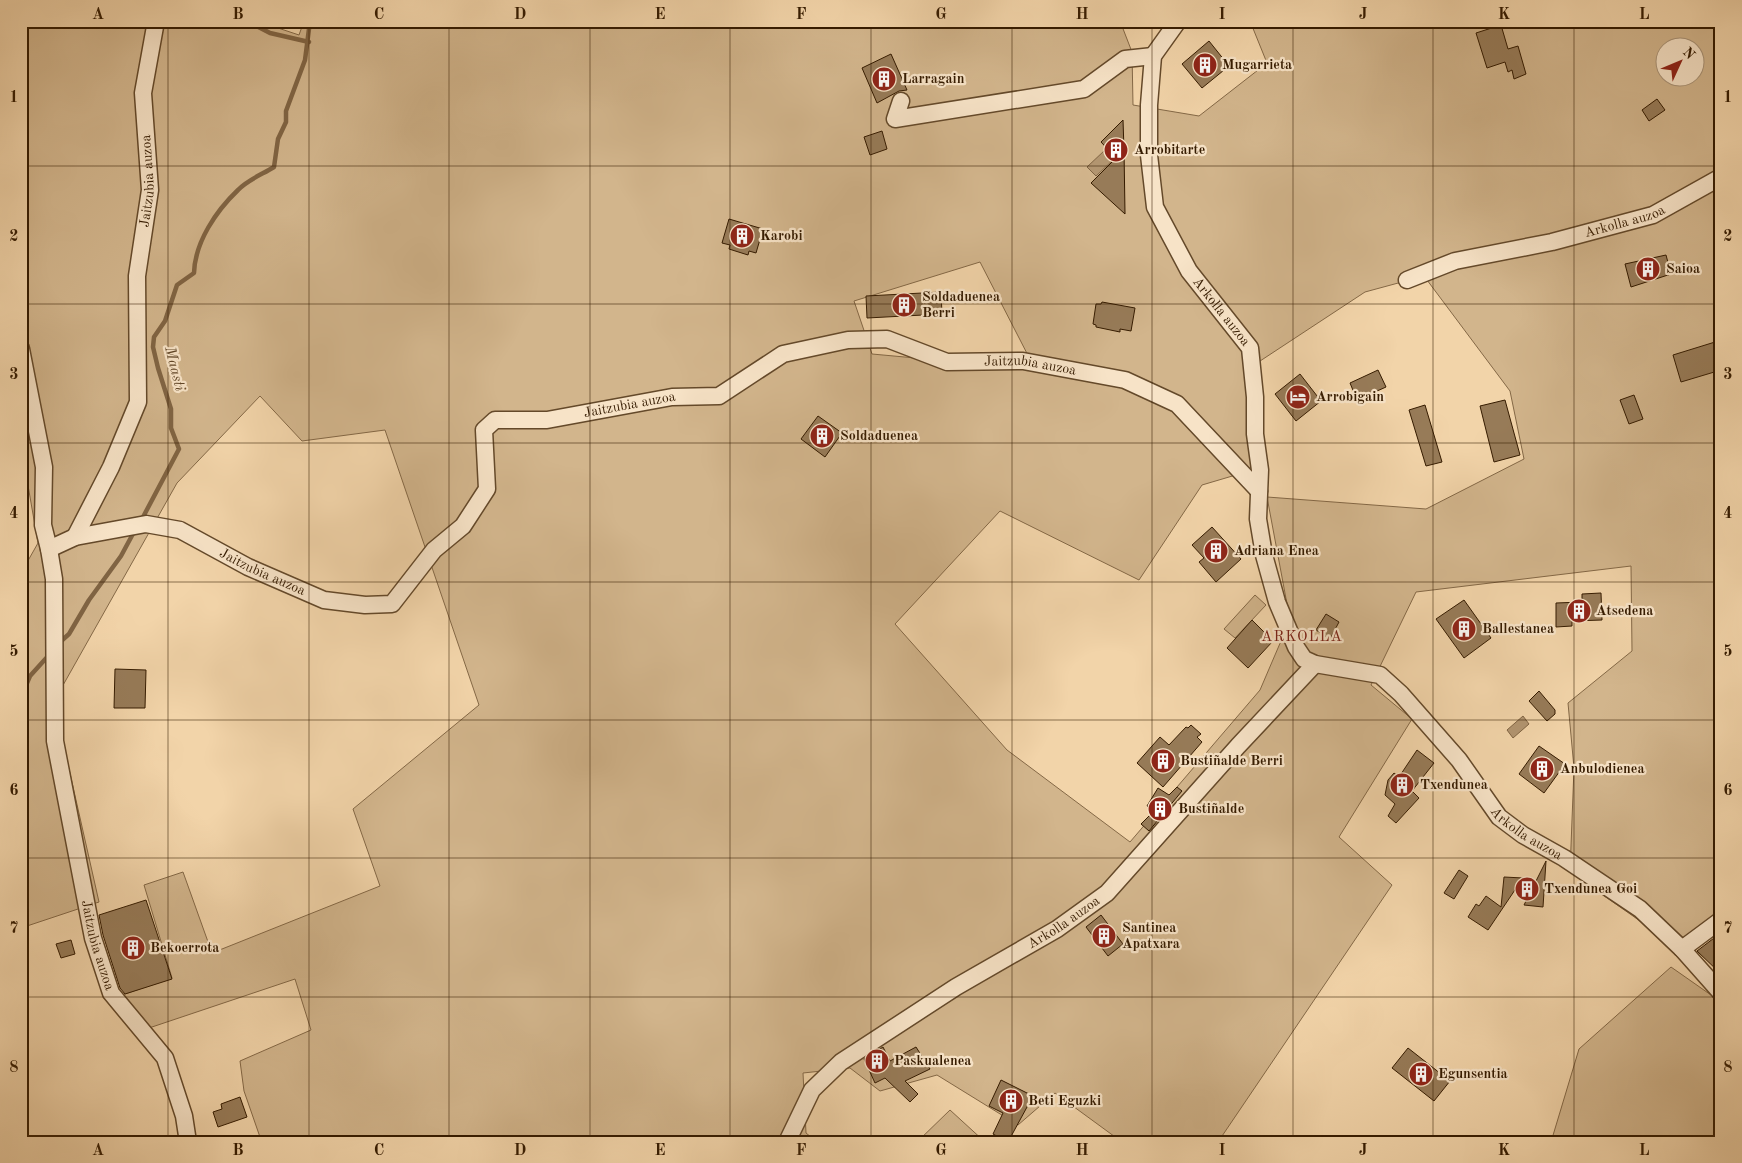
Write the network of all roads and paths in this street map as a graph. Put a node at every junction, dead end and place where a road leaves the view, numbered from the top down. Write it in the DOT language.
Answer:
graph roads {
  1 [pos="156,21"];
  2 [pos="1178,21"];
  3 [pos="1153,56"];
  4 [pos="901,101"];
  5 [pos="1721,177"];
  6 [pos="1407,280"];
  7 [pos="21,349"];
  8 [pos="1259,491"];
  9 [pos="76,537"];
  10 [pos="49,548"];
  11 [pos="1315,664"];
  12 [pos="1721,920"];
  13 [pos="1682,949"];
  14 [pos="1721,993"];
  15 [pos="188,1142"];
  16 [pos="787,1142"];
  1 -- 9 [label="street, Jaitzubia auzoa"];
  2 -- 3 [label="street"];
  3 -- 4 [label="street"];
  3 -- 8 [label="street, Arkolla auzoa"];
  5 -- 6 [label="street, Arkolla auzoa"];
  7 -- 10 [label="street, Jaitzubia auzoa"];
  8 -- 9 [label="street, Jaitzubia auzoa"];
  8 -- 11 [label="street, Arkolla auzoa"];
  9 -- 10 [label="street, Jaitzubia auzoa"];
  10 -- 15 [label="street, Jaitzubia auzoa"];
  11 -- 13 [label="street, Arkolla auzoa"];
  11 -- 16 [label="street, Arkolla auzoa"];
  12 -- 13 [label="street"];
  13 -- 14 [label="street, Arkolla auzoa"];
}
